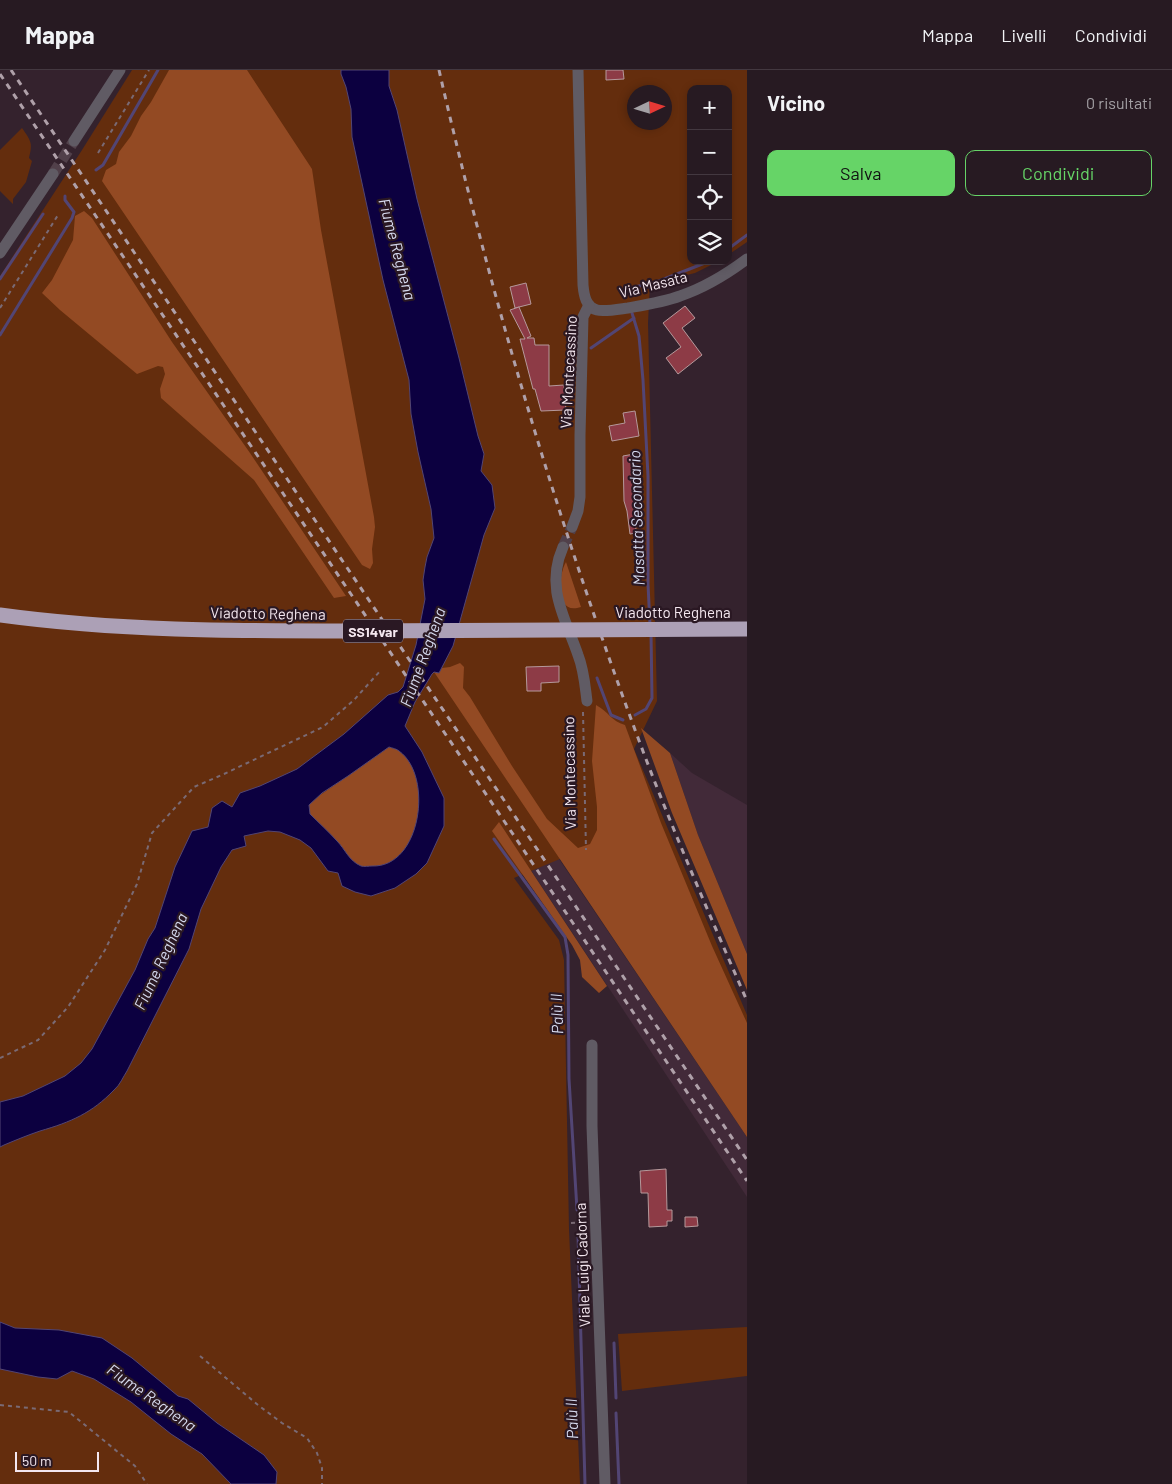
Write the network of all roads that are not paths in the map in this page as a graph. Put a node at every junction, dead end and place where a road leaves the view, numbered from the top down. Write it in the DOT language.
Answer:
graph roads {
  1 [pos="120,70"];
  2 [pos="578,70"];
  3 [pos="74,141"];
  4 [pos="53,174"];
  5 [pos="0,253"];
  6 [pos="747,259"];
  7 [pos="589,305"];
  8 [pos="572,527"];
  9 [pos="563,547"];
  10 [pos="0,615"];
  11 [pos="747,629"];
  12 [pos="585,703"];
  13 [pos="592,1045"];
  14 [pos="605,1484"];
  1 -- 3 [label="street"];
  2 -- 7 [label="street, Via Montecassino"];
  4 -- 5 [label="street"];
  6 -- 7 [label="street, Via Masata"];
  7 -- 8 [label="street, Via Montecassino"];
  9 -- 12 [label="street, Via Montecassino"];
  10 -- 11 [label="highway, Viadotto Reghena / SS14var, bridge"];
  13 -- 14 [label="street, Viale Luigi Cadorna"];
}
